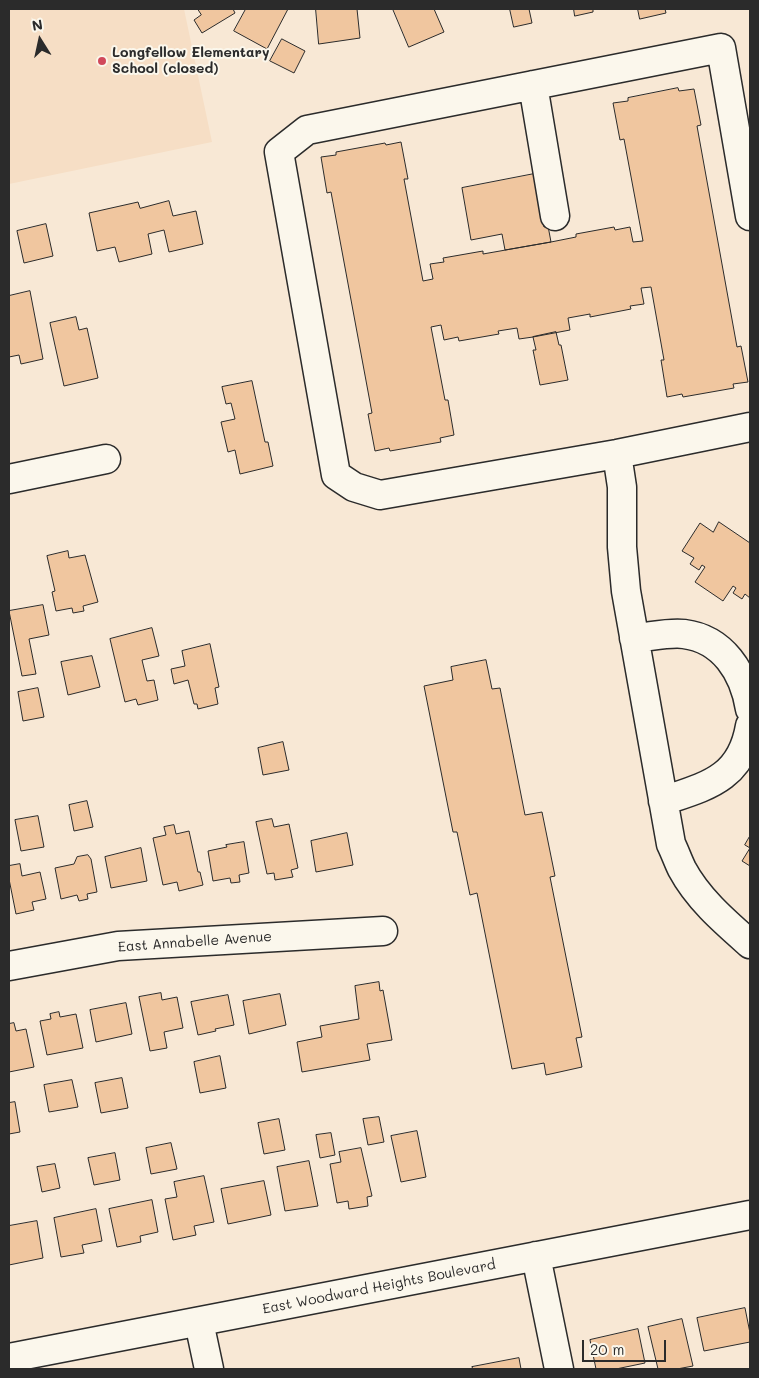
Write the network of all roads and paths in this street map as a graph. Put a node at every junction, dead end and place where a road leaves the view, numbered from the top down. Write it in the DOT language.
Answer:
graph roads {
  1 [pos="532,85"];
  2 [pos="555,216"];
  3 [pos="750,216"];
  4 [pos="750,427"];
  5 [pos="617,454"];
  6 [pos="106,459"];
  7 [pos="9,479"];
  8 [pos="634,638"];
  9 [pos="750,709"];
  10 [pos="750,726"];
  11 [pos="663,801"];
  12 [pos="384,931"];
  13 [pos="750,944"];
  14 [pos="9,966"];
  15 [pos="750,1215"];
  16 [pos="536,1256"];
  17 [pos="199,1322"];
  18 [pos="9,1358"];
  19 [pos="209,1369"];
  20 [pos="559,1369"];
  1 -- 2 [label="street"];
  1 -- 3 [label="street"];
  1 -- 5 [label="street"];
  4 -- 5 [label="street"];
  5 -- 8 [label="street"];
  6 -- 7 [label="street"];
  8 -- 9 [label="street"];
  8 -- 11 [label="street"];
  10 -- 11 [label="street"];
  11 -- 13 [label="street"];
  12 -- 14 [label="street, East Annabelle Avenue"];
  15 -- 16 [label="street, East Woodward Heights Boulevard"];
  16 -- 17 [label="street, East Woodward Heights Boulevard"];
  16 -- 20 [label="street"];
  17 -- 18 [label="street, East Woodward Heights Boulevard"];
  17 -- 19 [label="street"];
}
